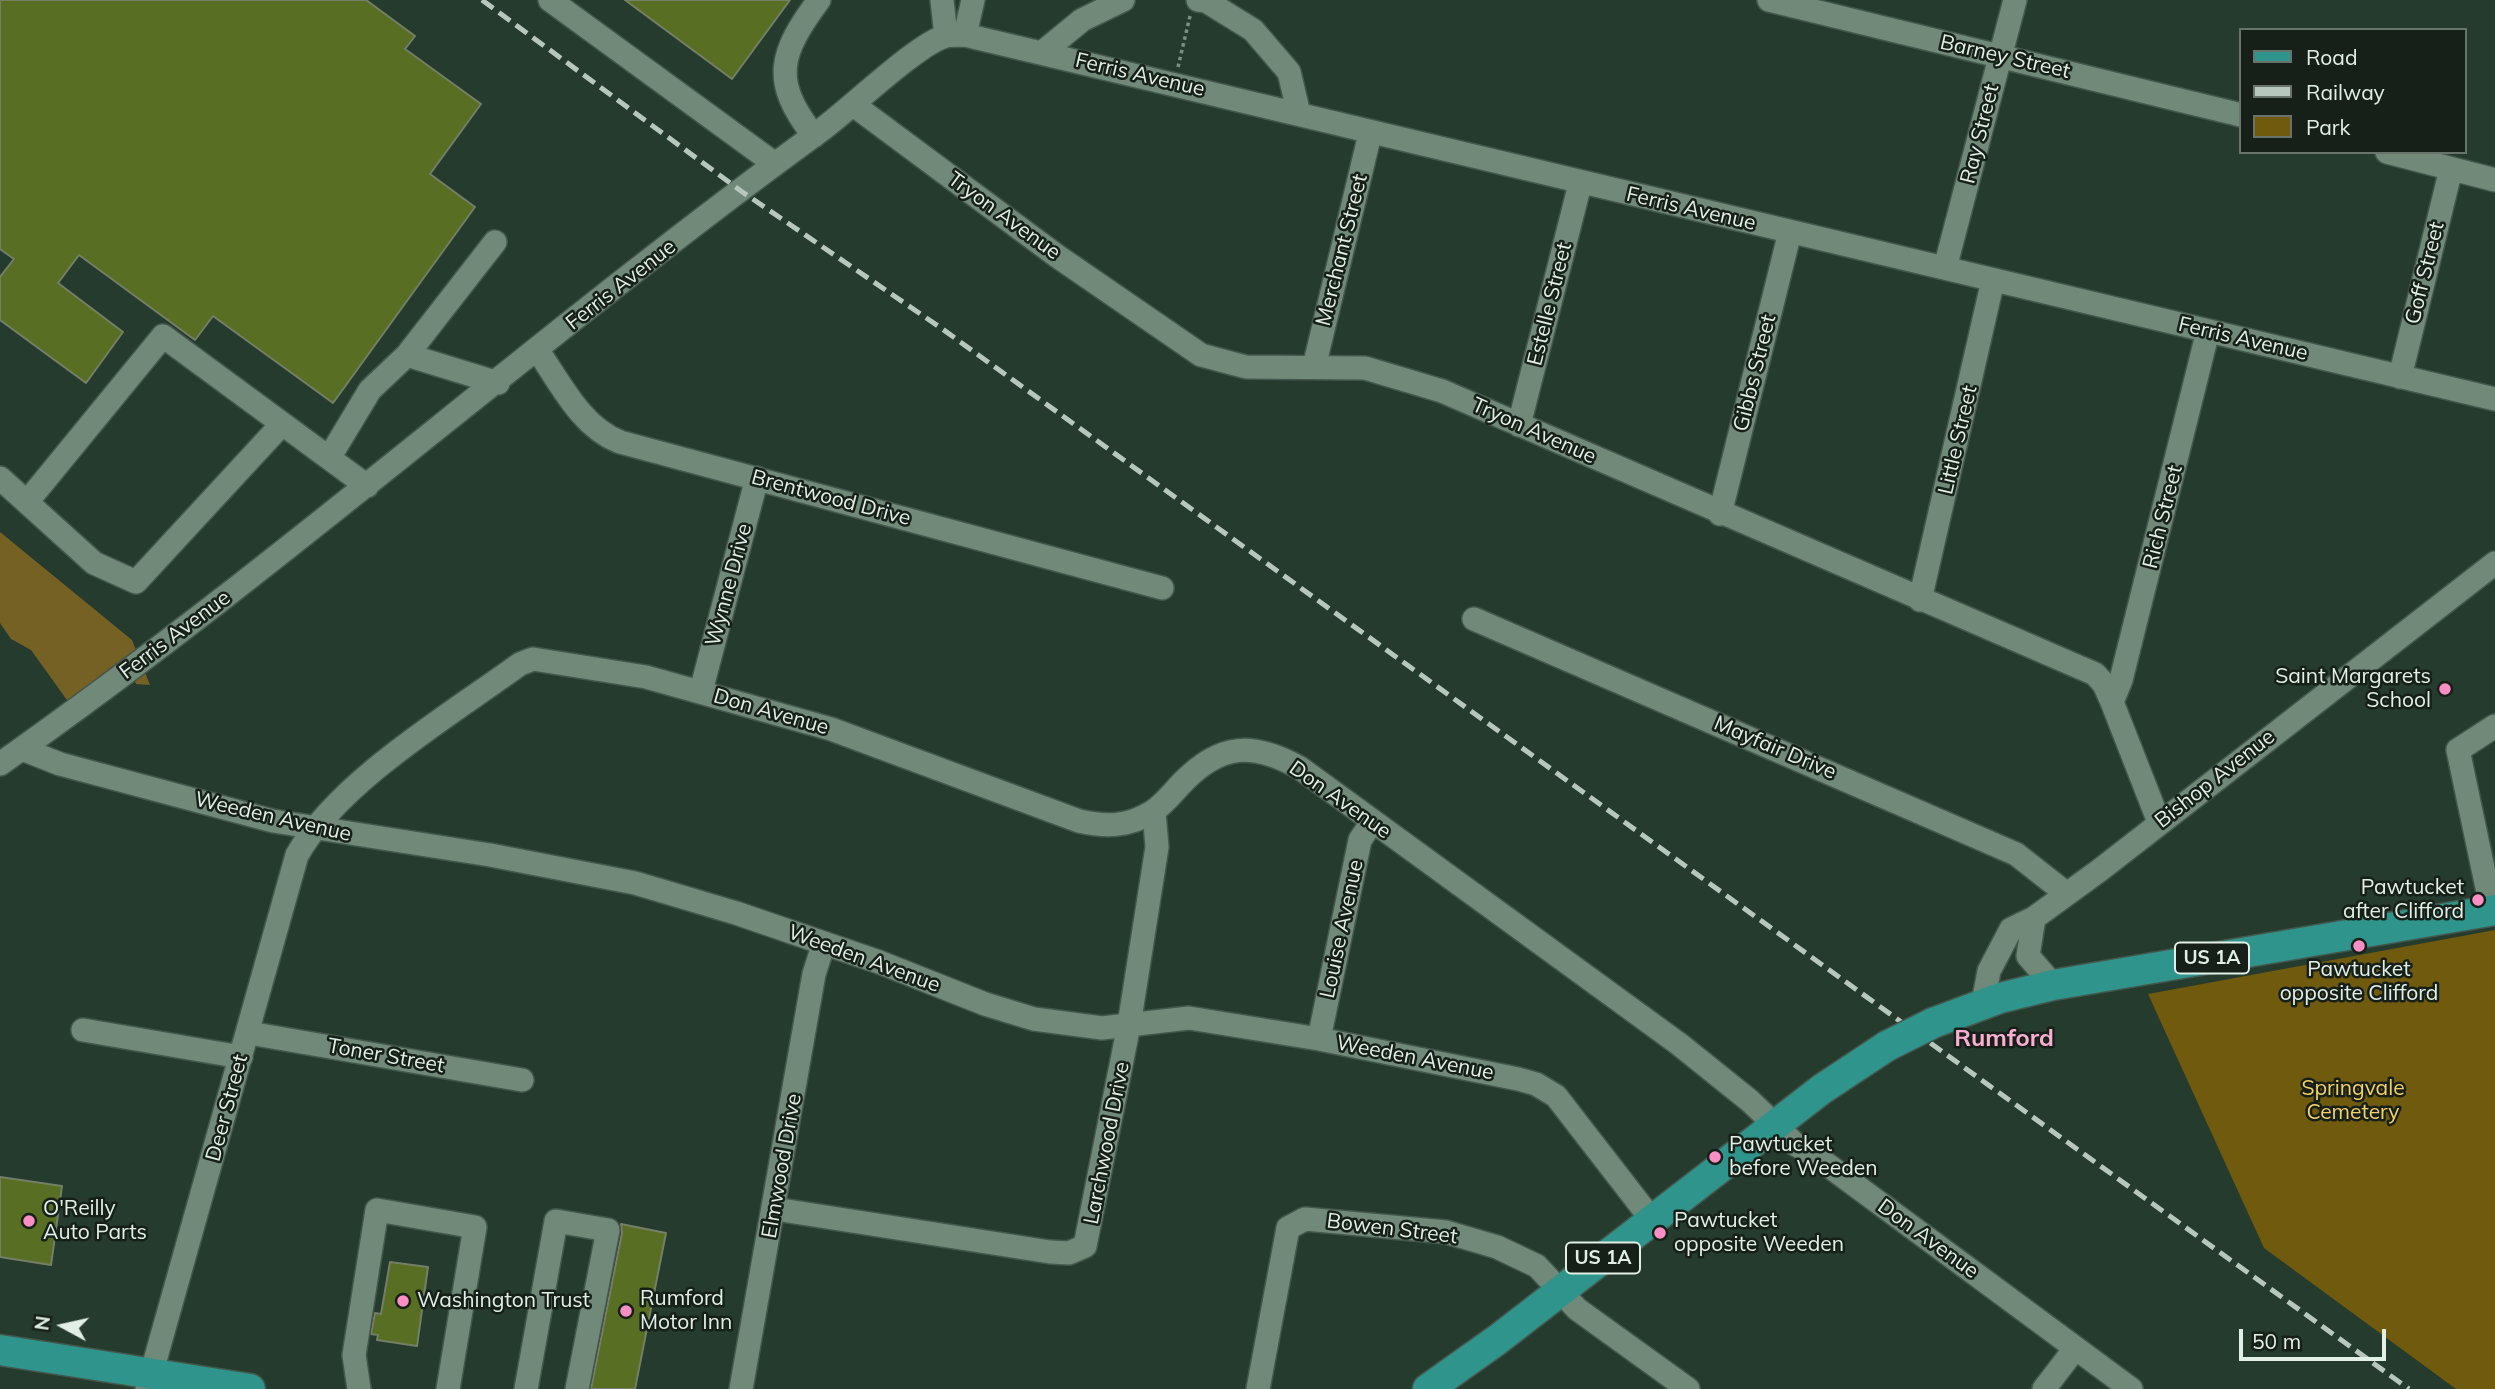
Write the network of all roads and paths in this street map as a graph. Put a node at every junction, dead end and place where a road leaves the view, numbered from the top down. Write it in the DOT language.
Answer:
graph roads {
  1 [pos="550,0"];
  2 [pos="819,0"];
  3 [pos="973,0"];
  4 [pos="1123,0"];
  5 [pos="1769,0"];
  6 [pos="2015,0"];
  7 [pos="943,2"];
  8 [pos="1195,6"];
  9 [pos="955,36"];
  10 [pos="1043,52"];
  11 [pos="2000,54"];
  12 [pos="1174,82"];
  13 [pos="855,106"];
  14 [pos="1299,114"];
  15 [pos="2240,115"];
  16 [pos="1370,134"];
  17 [pos="814,136"];
  18 [pos="2395,154"];
  19 [pos="775,164"];
  20 [pos="2451,169"];
  21 [pos="2495,180"];
  22 [pos="1580,184"];
  23 [pos="1790,232"];
  24 [pos="495,242"];
  25 [pos="1945,268"];
  26 [pos="1993,280"];
  27 [pos="2208,331"];
  28 [pos="537,351"];
  29 [pos="407,355"];
  30 [pos="1314,367"];
  31 [pos="2400,377"];
  32 [pos="498,383"];
  33 [pos="2495,399"];
  34 [pos="282,424"];
  35 [pos="1519,425"];
  36 [pos="329,458"];
  37 [pos="0,478"];
  38 [pos="757,478"];
  39 [pos="367,486"];
  40 [pos="27,502"];
  41 [pos="1720,514"];
  42 [pos="2495,563"];
  43 [pos="1162,588"];
  44 [pos="1920,600"];
  45 [pos="1474,619"];
  46 [pos="701,691"];
  47 [pos="2112,702"];
  48 [pos="2495,726"];
  49 [pos="22,749"];
  50 [pos="0,764"];
  51 [pos="1154,812"];
  52 [pos="1372,822"];
  53 [pos="2159,822"];
  54 [pos="312,830"];
  55 [pos="2067,894"];
  56 [pos="2493,910"];
  57 [pos="2034,918"];
  58 [pos="824,943"];
  59 [pos="2053,985"];
  60 [pos="1983,1003"];
  61 [pos="1129,1025"];
  62 [pos="83,1030"];
  63 [pos="249,1033"];
  64 [pos="1319,1039"];
  65 [pos="241,1057"];
  66 [pos="522,1080"];
  67 [pos="1776,1124"];
  68 [pos="775,1209"];
  69 [pos="1653,1220"];
  70 [pos="1561,1290"];
  71 [pos="0,1350"];
  72 [pos="2074,1350"];
  73 [pos="150,1381"];
  74 [pos="250,1389"];
  75 [pos="359,1389"];
  76 [pos="448,1389"];
  77 [pos="526,1389"];
  78 [pos="577,1389"];
  79 [pos="741,1389"];
  80 [pos="1258,1389"];
  81 [pos="1428,1389"];
  82 [pos="1688,1389"];
  83 [pos="2044,1389"];
  84 [pos="2131,1389"];
  1 -- 19 [label="street"];
  2 -- 17 [label="street"];
  3 -- 9 [label="street"];
  4 -- 10 [label="street"];
  5 -- 11 [label="street, Barney Street"];
  6 -- 11 [label="street, Ray Street"];
  7 -- 9 [label="street"];
  8 -- 12 [label="path"];
  8 -- 14 [label="street"];
  9 -- 10 [label="street, Ferris Avenue"];
  9 -- 13 [label="street, Ferris Avenue"];
  10 -- 12 [label="street, Ferris Avenue"];
  11 -- 15 [label="street, Barney Street"];
  11 -- 25 [label="street, Ray Street"];
  12 -- 14 [label="street, Ferris Avenue"];
  13 -- 17 [label="street, Ferris Avenue"];
  13 -- 30 [label="street, Tryon Avenue"];
  14 -- 16 [label="street, Ferris Avenue"];
  16 -- 22 [label="street, Ferris Avenue"];
  16 -- 30 [label="street, Merchant Street"];
  17 -- 19 [label="street, Ferris Avenue"];
  18 -- 20 [label="street"];
  19 -- 28 [label="street, Ferris Avenue"];
  20 -- 21 [label="street"];
  20 -- 31 [label="street, Goff Street"];
  22 -- 23 [label="street, Ferris Avenue"];
  22 -- 35 [label="street, Estelle Street"];
  23 -- 25 [label="street, Ferris Avenue"];
  23 -- 41 [label="street, Gibbs Street"];
  24 -- 29 [label="street"];
  25 -- 26 [label="street, Ferris Avenue"];
  26 -- 27 [label="street, Ferris Avenue"];
  26 -- 44 [label="street, Little Street"];
  27 -- 31 [label="street, Ferris Avenue"];
  27 -- 47 [label="street, Rich Street"];
  28 -- 32 [label="street, Ferris Avenue"];
  28 -- 38 [label="street, Brentwood Drive"];
  29 -- 32 [label="street"];
  29 -- 36 [label="street"];
  30 -- 35 [label="street, Tryon Avenue"];
  31 -- 33 [label="street, Ferris Avenue"];
  32 -- 39 [label="street, Ferris Avenue"];
  34 -- 36 [label="street"];
  34 -- 40 [label="street"];
  34 -- 40 [label="street"];
  35 -- 41 [label="street, Tryon Avenue"];
  36 -- 39 [label="street"];
  37 -- 40 [label="street"];
  38 -- 43 [label="street, Brentwood Drive"];
  38 -- 46 [label="street, Wynne Drive"];
  39 -- 49 [label="street, Ferris Avenue"];
  41 -- 44 [label="street, Tryon Avenue"];
  42 -- 53 [label="street, Bishop Avenue"];
  44 -- 47 [label="street, Tryon Avenue"];
  45 -- 55 [label="street, Mayfair Drive"];
  46 -- 51 [label="street, Don Avenue"];
  46 -- 54 [label="street, Don Avenue"];
  47 -- 53 [label="street, Tryon Avenue"];
  48 -- 56 [label="street"];
  49 -- 50 [label="street, Ferris Avenue"];
  49 -- 54 [label="street, Weeden Avenue"];
  51 -- 52 [label="street, Don Avenue"];
  51 -- 61 [label="street, Larchwood Drive"];
  52 -- 64 [label="street, Louise Avenue"];
  52 -- 67 [label="street, Don Avenue"];
  53 -- 55 [label="street, Bishop Avenue"];
  54 -- 58 [label="street, Weeden Avenue"];
  54 -- 63 [label="street, Deer Street"];
  55 -- 57 [label="street, Bishop Avenue"];
  56 -- 59 [label="main road, US 1A"];
  57 -- 59 [label="street"];
  57 -- 60 [label="street, Bishop Avenue"];
  58 -- 61 [label="street, Weeden Avenue"];
  58 -- 68 [label="street, Elmwood Drive"];
  59 -- 60 [label="main road, US 1A"];
  60 -- 67 [label="main road, US 1A, bridge"];
  61 -- 64 [label="street, Weeden Avenue"];
  61 -- 68 [label="street, Larchwood Drive"];
  62 -- 65 [label="street"];
  63 -- 65 [label="street, Deer Street"];
  63 -- 66 [label="street, Toner Street"];
  64 -- 69 [label="street, Weeden Avenue"];
  65 -- 73 [label="street, Deer Street"];
  67 -- 69 [label="main road, US 1A"];
  67 -- 72 [label="street, Don Avenue"];
  68 -- 79 [label="street, Elmwood Drive"];
  69 -- 70 [label="main road, US 1A"];
  70 -- 80 [label="street, Bowen Street"];
  70 -- 81 [label="main road, US 1A"];
  70 -- 82 [label="street"];
  71 -- 73 [label="main road"];
  72 -- 83 [label="street"];
  72 -- 84 [label="street, Don Avenue"];
  73 -- 74 [label="main road"];
  75 -- 76 [label="street"];
  77 -- 78 [label="street"];
}
